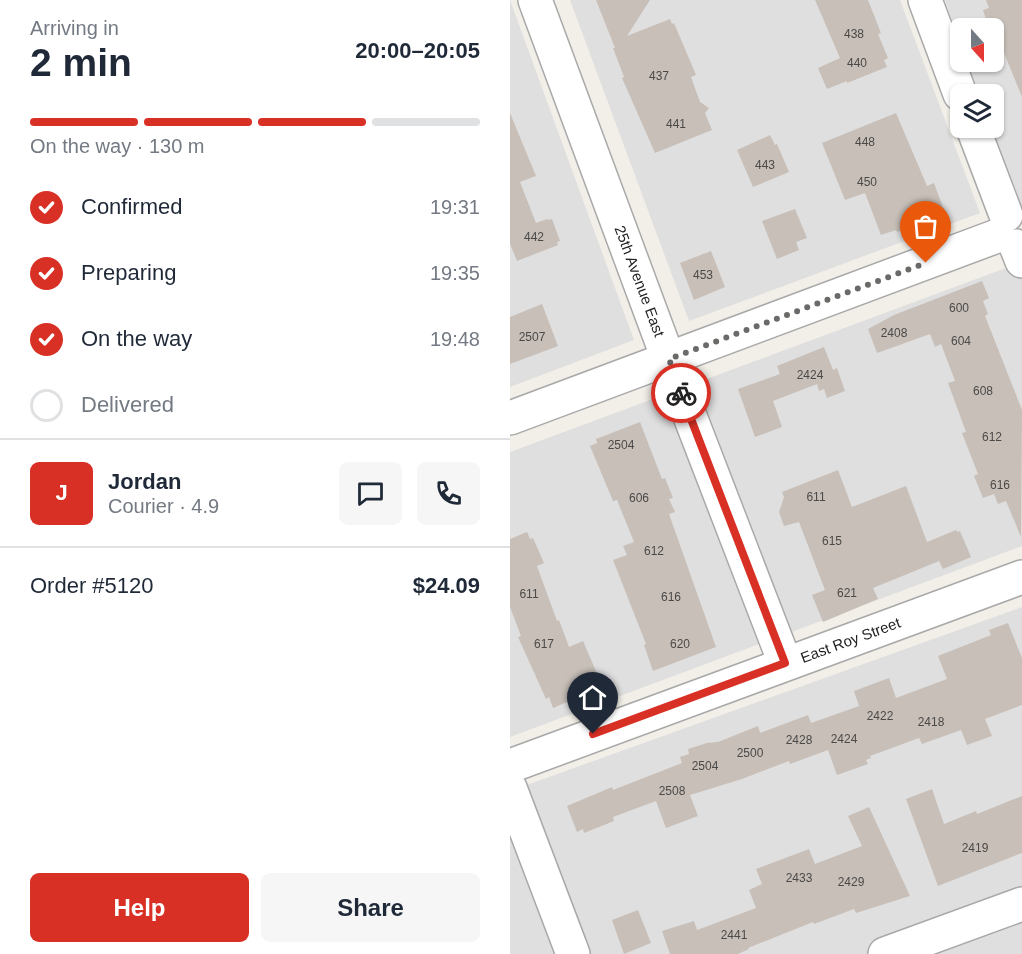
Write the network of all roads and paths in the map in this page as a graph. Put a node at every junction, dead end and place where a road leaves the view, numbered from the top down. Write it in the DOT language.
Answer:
graph roads {
  1 [pos="535,0"];
  2 [pos="925,0"];
  3 [pos="956,84"];
  4 [pos="977,138"];
  5 [pos="1014,236"];
  6 [pos="669,359"];
  7 [pos="510,418"];
  8 [pos="1022,577"];
  9 [pos="785,663"];
  10 [pos="510,766"];
  11 [pos="510,788"];
  12 [pos="1022,904"];
  13 [pos="573,954"];
  14 [pos="885,954"];
  1 -- 6 [label="street, 25th Avenue East"];
  2 -- 3 [label="street"];
  4 -- 5 [label="street"];
  5 -- 6 [label="street"];
  6 -- 7 [label="street"];
  6 -- 9 [label="street, 25th Avenue East"];
  8 -- 9 [label="street, East Roy Street"];
  9 -- 10 [label="street, East Roy Street"];
  11 -- 13 [label="street"];
  12 -- 14 [label="street"];
}
